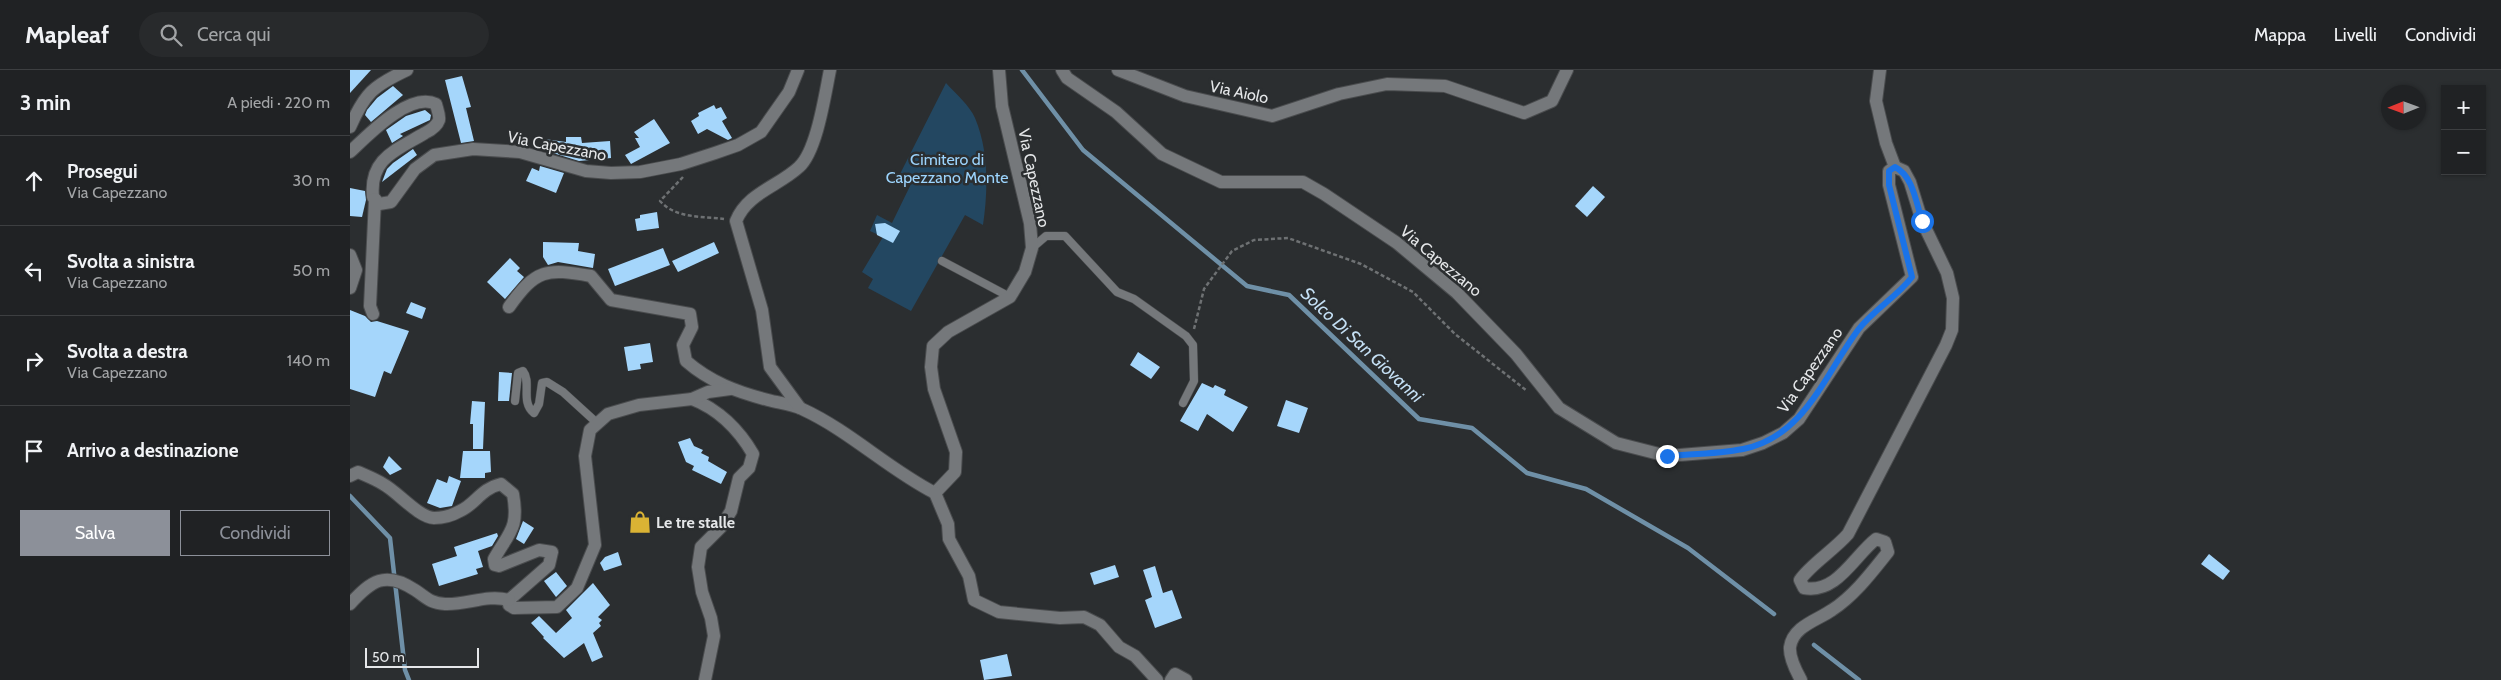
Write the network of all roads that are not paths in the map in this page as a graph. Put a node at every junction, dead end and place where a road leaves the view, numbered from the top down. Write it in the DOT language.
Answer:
graph roads {
  1 [pos="407,70"];
  2 [pos="798,70"];
  3 [pos="830,70"];
  4 [pos="999,70"];
  5 [pos="1062,70"];
  6 [pos="1118,70"];
  7 [pos="1567,70"];
  8 [pos="1880,70"];
  9 [pos="350,127"];
  10 [pos="350,152"];
  11 [pos="1895,167"];
  12 [pos="375,199"];
  13 [pos="1032,248"];
  14 [pos="350,255"];
  15 [pos="942,261"];
  16 [pos="350,288"];
  17 [pos="1010,297"];
  18 [pos="509,307"];
  19 [pos="373,314"];
  20 [pos="730,389"];
  21 [pos="692,399"];
  22 [pos="515,401"];
  23 [pos="1183,403"];
  24 [pos="800,408"];
  25 [pos="597,423"];
  26 [pos="350,476"];
  27 [pos="934,493"];
  28 [pos="509,600"];
  29 [pos="350,604"];
  30 [pos="705,680"];
  31 [pos="1157,680"];
  32 [pos="1171,680"];
  33 [pos="1186,680"];
  34 [pos="1800,680"];
  1 -- 9 [label="street"];
  2 -- 12 [label="street, Via Capezzano"];
  3 -- 24 [label="street"];
  4 -- 13 [label="street, Via Capezzano"];
  5 -- 11 [label="street, Via Capezzano"];
  6 -- 7 [label="street, Via Aiolo"];
  8 -- 11 [label="street"];
  10 -- 12 [label="street"];
  11 -- 34 [label="street"];
  12 -- 19 [label="street"];
  13 -- 17 [label="street, Via Capezzano"];
  13 -- 23 [label="lane"];
  14 -- 16 [label="street"];
  15 -- 17 [label="lane"];
  17 -- 27 [label="street, Via Capezzano"];
  18 -- 20 [label="street"];
  20 -- 21 [label="street"];
  20 -- 24 [label="street"];
  21 -- 25 [label="street"];
  21 -- 30 [label="street"];
  22 -- 25 [label="lane"];
  24 -- 27 [label="street"];
  25 -- 28 [label="street"];
  26 -- 28 [label="street"];
  27 -- 31 [label="street"];
  28 -- 29 [label="street"];
  32 -- 33 [label="street"];
}
